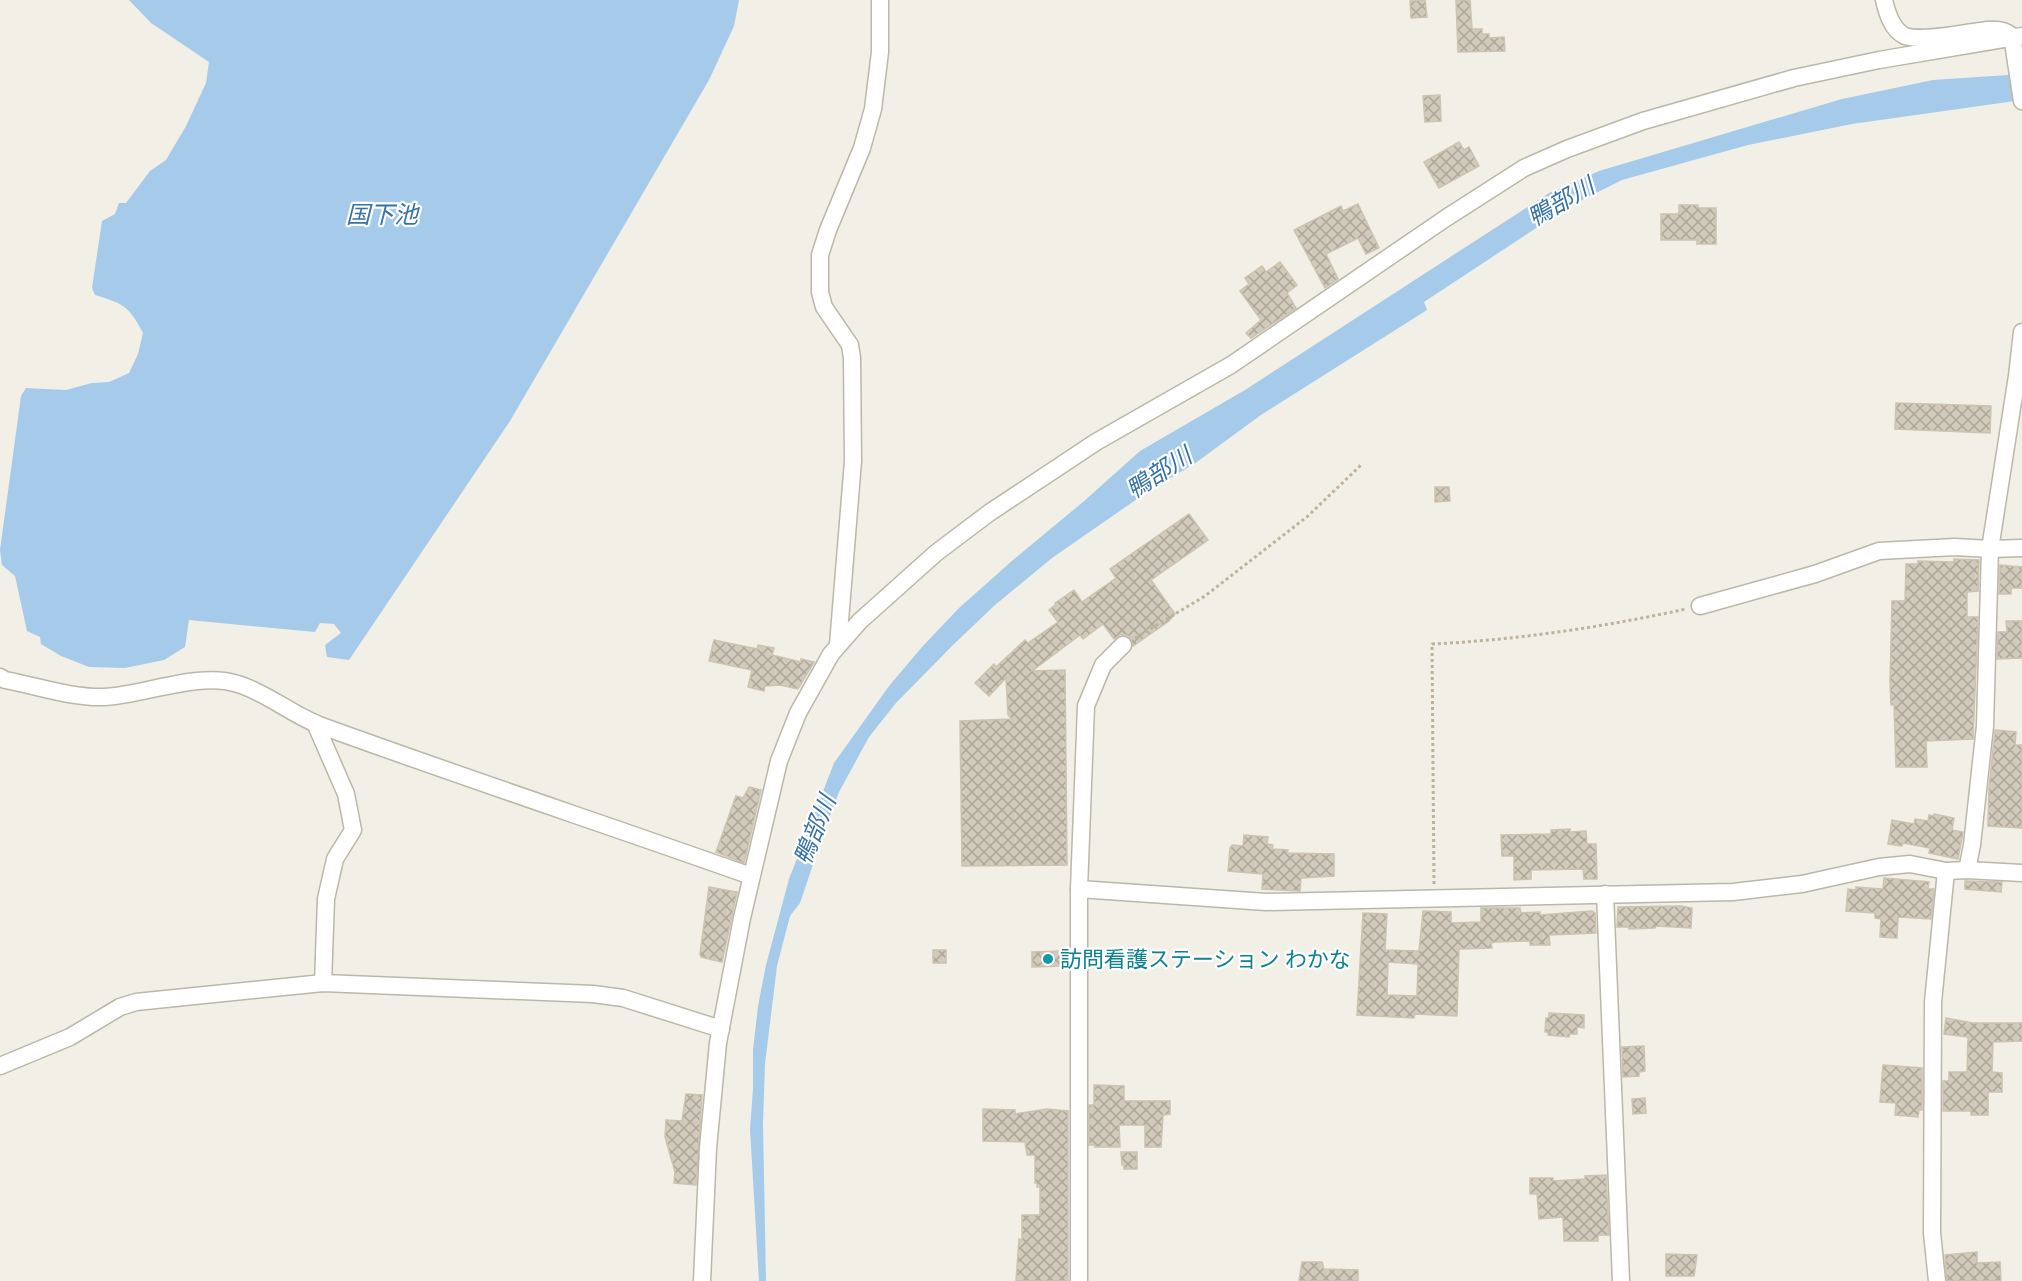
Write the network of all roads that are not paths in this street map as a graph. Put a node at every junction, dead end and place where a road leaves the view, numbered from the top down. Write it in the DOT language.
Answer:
graph roads {
  1 [pos="880,0"];
  2 [pos="1884,0"];
  3 [pos="2016,40"];
  4 [pos="2022,101"];
  5 [pos="2022,332"];
  6 [pos="2022,548"];
  7 [pos="1990,549"];
  8 [pos="1700,606"];
  9 [pos="838,645"];
  10 [pos="1123,645"];
  11 [pos="0,677"];
  12 [pos="315,723"];
  13 [pos="1967,870"];
  14 [pos="1946,871"];
  15 [pos="2022,873"];
  16 [pos="751,876"];
  17 [pos="1079,889"];
  18 [pos="1605,894"];
  19 [pos="323,983"];
  20 [pos="720,1029"];
  21 [pos="0,1066"];
  22 [pos="702,1281"];
  23 [pos="1079,1281"];
  24 [pos="1622,1281"];
  25 [pos="1937,1281"];
  1 -- 9 [label="street"];
  2 -- 3 [label="street"];
  3 -- 4 [label="street"];
  3 -- 9 [label="street"];
  5 -- 7 [label="street"];
  6 -- 7 [label="street"];
  7 -- 8 [label="street"];
  7 -- 13 [label="street"];
  9 -- 16 [label="street"];
  10 -- 17 [label="street"];
  11 -- 12 [label="street"];
  12 -- 16 [label="street"];
  12 -- 19 [label="street"];
  13 -- 14 [label="street"];
  13 -- 15 [label="street"];
  14 -- 18 [label="street"];
  14 -- 25 [label="street"];
  16 -- 20 [label="street"];
  17 -- 18 [label="street"];
  17 -- 23 [label="street"];
  18 -- 24 [label="street"];
  19 -- 20 [label="street"];
  19 -- 21 [label="street"];
  20 -- 22 [label="street"];
}
